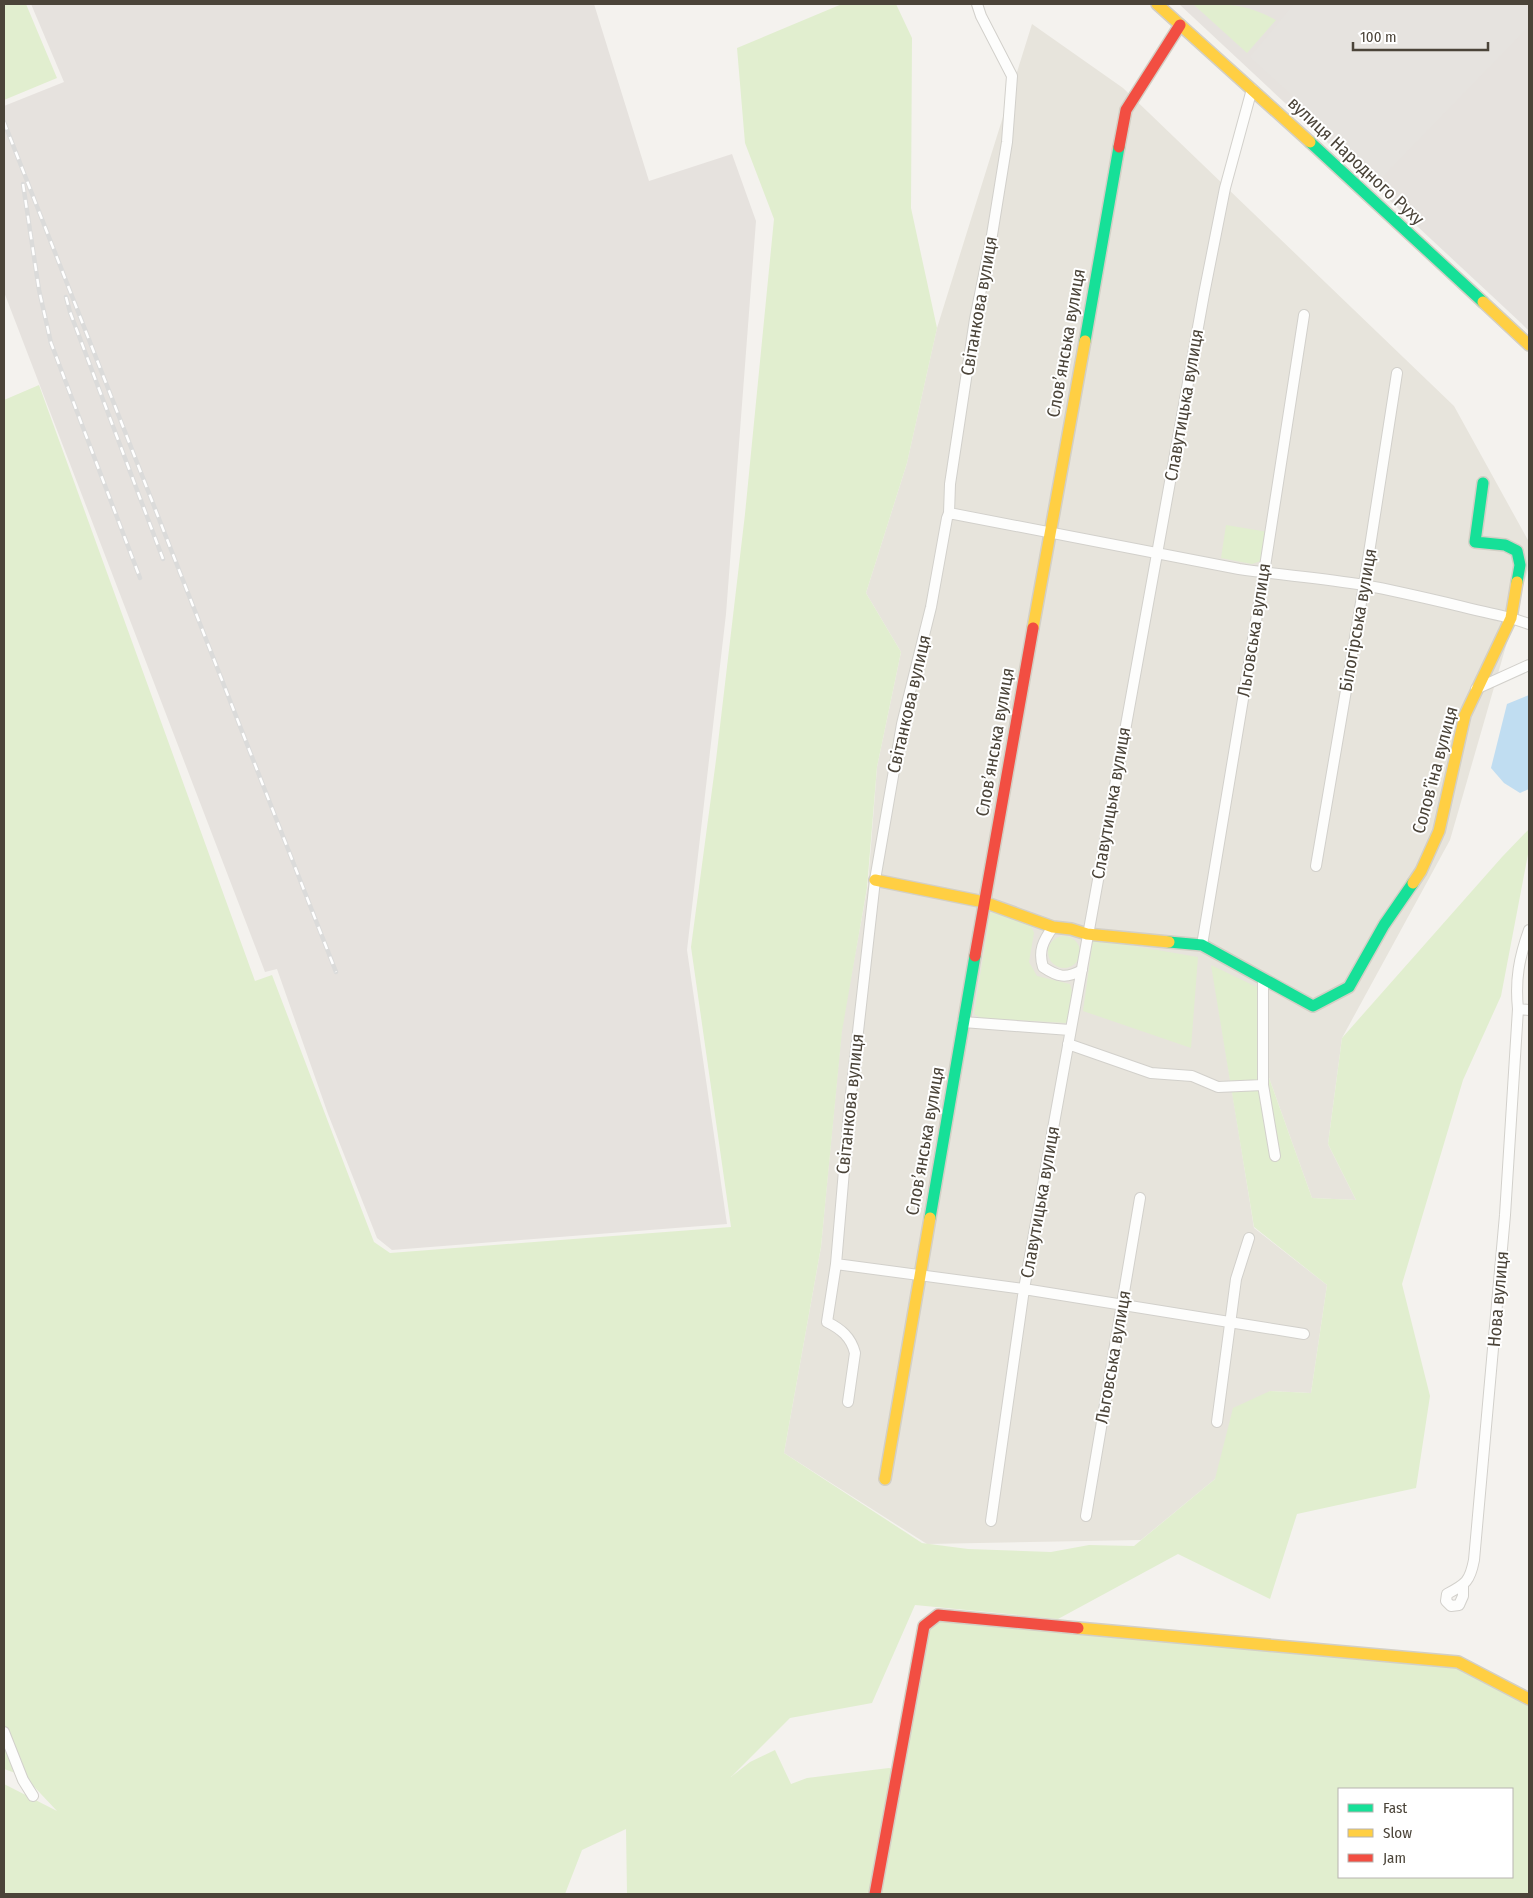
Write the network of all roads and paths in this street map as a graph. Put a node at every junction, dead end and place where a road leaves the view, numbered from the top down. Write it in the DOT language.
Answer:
graph roads {
  1 [pos="978,4"];
  2 [pos="1157,4"];
  3 [pos="1180,25"];
  4 [pos="1252,89"];
  5 [pos="1304,315"];
  6 [pos="1529,345"];
  7 [pos="1397,373"];
  8 [pos="1483,483"];
  9 [pos="949,513"];
  10 [pos="1050,532"];
  11 [pos="1157,553"];
  12 [pos="1264,573"];
  13 [pos="1364,585"];
  14 [pos="1511,618"];
  15 [pos="1529,624"];
  16 [pos="1529,665"];
  17 [pos="1476,689"];
  18 [pos="1316,866"];
  19 [pos="875,880"];
  20 [pos="984,902"];
  21 [pos="1053,927"];
  22 [pos="1529,930"];
  23 [pos="1087,934"];
  24 [pos="1202,945"];
  25 [pos="1082,970"];
  26 [pos="1263,979"];
  27 [pos="1524,1009"];
  28 [pos="963,1022"];
  29 [pos="1070,1030"];
  30 [pos="1068,1044"];
  31 [pos="1262,1085"];
  32 [pos="1276,1156"];
  33 [pos="1140,1198"];
  34 [pos="1249,1238"];
  35 [pos="836,1264"];
  36 [pos="920,1275"];
  37 [pos="1024,1290"];
  38 [pos="1122,1306"];
  39 [pos="1229,1323"];
  40 [pos="1304,1334"];
  41 [pos="848,1402"];
  42 [pos="1217,1422"];
  43 [pos="885,1480"];
  44 [pos="1086,1516"];
  45 [pos="991,1521"];
  46 [pos="1463,1586"];
  47 [pos="1529,1700"];
  48 [pos="4,1732"];
  49 [pos="33,1796"];
  50 [pos="875,1894"];
  1 -- 9 [label="street, Світанкова вулиця"];
  2 -- 3 [label="street, вулиця Народного Руху"];
  3 -- 4 [label="street, вулиця Народного Руху"];
  3 -- 10 [label="street, Словʼянська вулиця"];
  4 -- 6 [label="street, вулиця Народного Руху"];
  4 -- 11 [label="street, Славутицька вулиця"];
  5 -- 12 [label="street, Льговська вулиця"];
  7 -- 13 [label="street, Білогірська вулиця"];
  8 -- 14 [label="street, Соловʼїна вулиця"];
  9 -- 10 [label="street"];
  9 -- 19 [label="street, Світанкова вулиця"];
  10 -- 11 [label="street"];
  10 -- 20 [label="street, Словʼянська вулиця"];
  11 -- 12 [label="street"];
  11 -- 23 [label="street, Славутицька вулиця"];
  12 -- 13 [label="street"];
  12 -- 24 [label="street, Льговська вулиця"];
  13 -- 14 [label="street"];
  13 -- 18 [label="street, Білогірська вулиця"];
  14 -- 15 [label="street"];
  14 -- 17 [label="street, Соловʼїна вулиця"];
  16 -- 17 [label="street"];
  17 -- 26 [label="street, Соловʼїна вулиця"];
  19 -- 20 [label="street"];
  19 -- 35 [label="street, Світанкова вулиця"];
  20 -- 21 [label="street"];
  20 -- 28 [label="street, Словʼянська вулиця"];
  21 -- 23 [label="street"];
  21 -- 25 [label="street"];
  22 -- 27 [label="street, Нова вулиця"];
  23 -- 24 [label="street"];
  23 -- 25 [label="street, Славутицька вулиця"];
  24 -- 26 [label="street"];
  25 -- 29 [label="street, Славутицька вулиця"];
  26 -- 31 [label="street"];
  27 -- 46 [label="street, Нова вулиця"];
  28 -- 29 [label="street"];
  28 -- 36 [label="street, Словʼянська вулиця"];
  29 -- 30 [label="street, Славутицька вулиця"];
  30 -- 31 [label="street"];
  30 -- 37 [label="street, Славутицька вулиця"];
  31 -- 32 [label="street"];
  33 -- 38 [label="street, Льговська вулиця"];
  34 -- 39 [label="street"];
  35 -- 36 [label="street"];
  35 -- 41 [label="street, Світанкова вулиця"];
  36 -- 37 [label="street"];
  36 -- 43 [label="street, Словʼянська вулиця"];
  37 -- 38 [label="street"];
  37 -- 45 [label="street, Славутицька вулиця"];
  38 -- 39 [label="street"];
  38 -- 44 [label="street, Льговська вулиця"];
  39 -- 40 [label="street"];
  39 -- 42 [label="street"];
  47 -- 50 [label="street"];
  48 -- 49 [label="street"];
}
